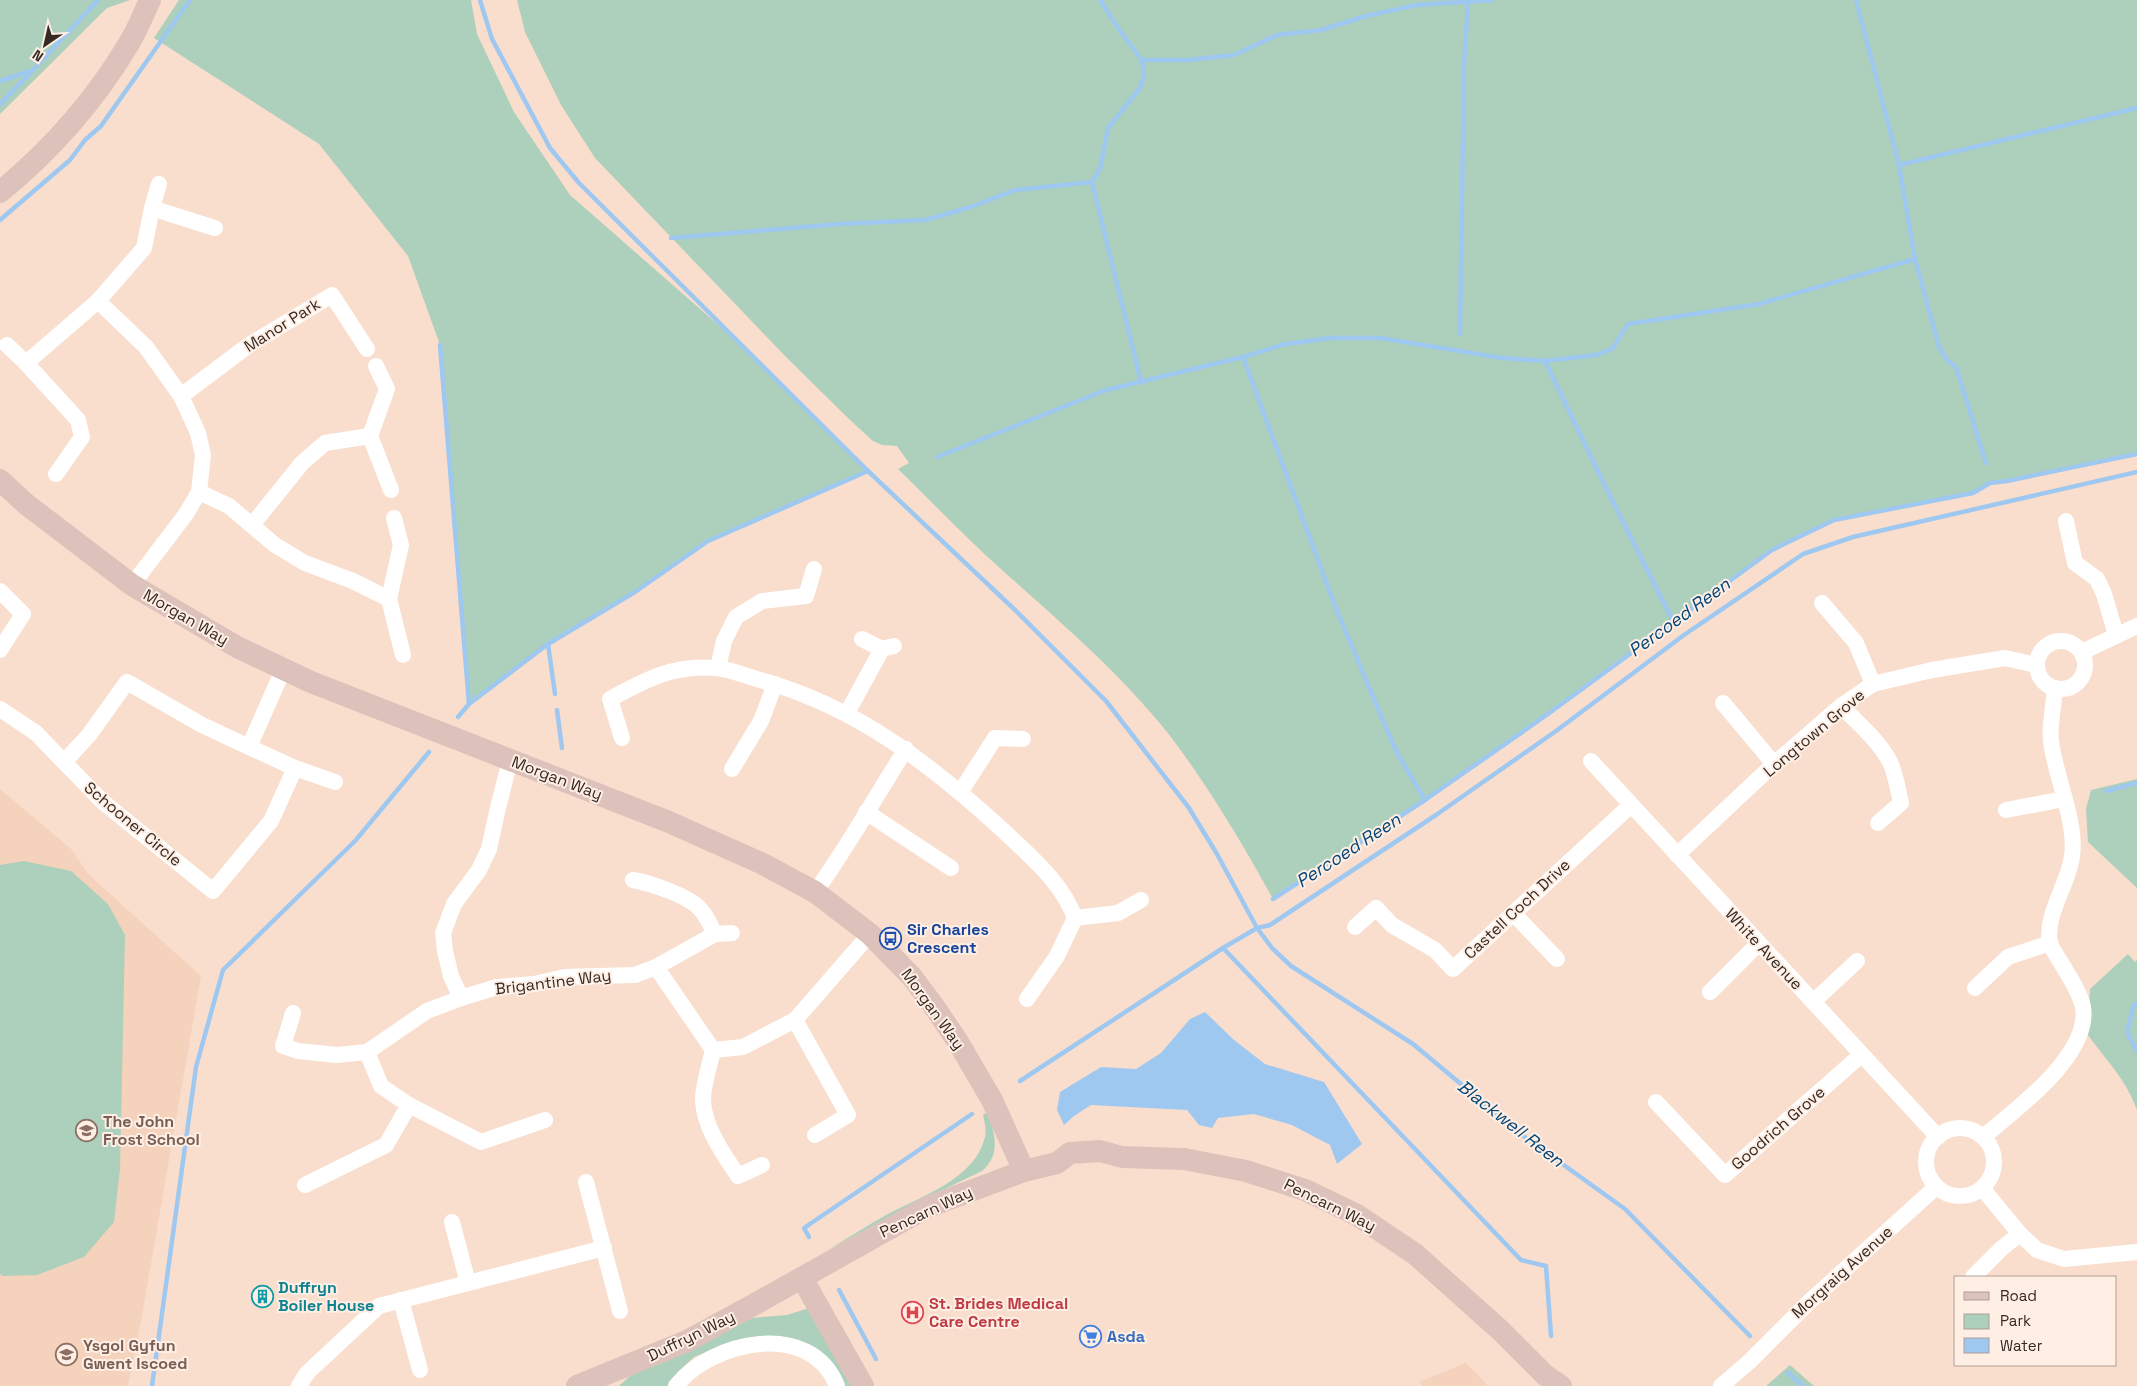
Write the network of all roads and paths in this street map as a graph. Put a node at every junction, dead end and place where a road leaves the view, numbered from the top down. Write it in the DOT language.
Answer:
graph roads {
  1 [pos="150,0"];
  2 [pos="159,184"];
  3 [pos="0,192"];
  4 [pos="152,208"];
  5 [pos="215,228"];
  6 [pos="98,301"];
  7 [pos="7,345"];
  8 [pos="367,350"];
  9 [pos="26,363"];
  10 [pos="376,366"];
  11 [pos="181,396"];
  12 [pos="370,436"];
  13 [pos="56,474"];
  14 [pos="0,480"];
  15 [pos="391,490"];
  16 [pos="199,492"];
  17 [pos="394,518"];
  18 [pos="2066,521"];
  19 [pos="252,525"];
  20 [pos="814,569"];
  21 [pos="132,585"];
  22 [pos="0,591"];
  23 [pos="389,599"];
  24 [pos="1822,602"];
  25 [pos="2137,626"];
  26 [pos="2116,635"];
  27 [pos="862,639"];
  28 [pos="0,650"];
  29 [pos="2082,652"];
  30 [pos="403,655"];
  31 [pos="2036,665"];
  32 [pos="718,668"];
  33 [pos="283,670"];
  34 [pos="775,684"];
  35 [pos="1873,684"];
  36 [pos="2055,688"];
  37 [pos="1723,702"];
  38 [pos="1841,706"];
  39 [pos="0,709"];
  40 [pos="847,713"];
  41 [pos="622,738"];
  42 [pos="1023,739"];
  43 [pos="249,747"];
  44 [pos="906,749"];
  45 [pos="510,760"];
  46 [pos="1591,761"];
  47 [pos="64,762"];
  48 [pos="1774,764"];
  49 [pos="295,768"];
  50 [pos="732,769"];
  51 [pos="335,782"];
  52 [pos="961,791"];
  53 [pos="2064,799"];
  54 [pos="1631,805"];
  55 [pos="2006,810"];
  56 [pos="866,812"];
  57 [pos="1878,824"];
  58 [pos="1677,855"];
  59 [pos="951,868"];
  60 [pos="633,880"];
  61 [pos="815,892"];
  62 [pos="1142,900"];
  63 [pos="1513,913"];
  64 [pos="1075,918"];
  65 [pos="1355,927"];
  66 [pos="732,932"];
  67 [pos="715,934"];
  68 [pos="870,934"];
  69 [pos="2050,943"];
  70 [pos="1758,944"];
  71 [pos="1557,959"];
  72 [pos="1857,961"];
  73 [pos="656,967"];
  74 [pos="1975,988"];
  75 [pos="1710,992"];
  76 [pos="461,998"];
  77 [pos="1027,999"];
  78 [pos="1813,1002"];
  79 [pos="293,1012"];
  80 [pos="795,1020"];
  81 [pos="713,1050"];
  82 [pos="367,1052"];
  83 [pos="1861,1055"];
  84 [pos="1656,1102"];
  85 [pos="409,1105"];
  86 [pos="545,1120"];
  87 [pos="815,1135"];
  88 [pos="1938,1137"];
  89 [pos="1983,1137"];
  90 [pos="762,1166"];
  91 [pos="1024,1171"];
  92 [pos="586,1182"];
  93 [pos="305,1185"];
  94 [pos="1936,1187"];
  95 [pos="1982,1188"];
  96 [pos="452,1222"];
  97 [pos="2020,1234"];
  98 [pos="604,1248"];
  99 [pos="2137,1252"];
  100 [pos="1974,1276"];
  101 [pos="802,1278"];
  102 [pos="468,1283"];
  103 [pos="401,1300"];
  104 [pos="620,1311"];
  105 [pos="1750,1361"];
  106 [pos="420,1370"];
  107 [pos="603,1382"];
  108 [pos="1553,1382"];
  109 [pos="299,1386"];
  110 [pos="577,1386"];
  111 [pos="676,1386"];
  112 [pos="837,1386"];
  113 [pos="863,1386"];
  114 [pos="1721,1386"];
  115 [pos="1734,1386"];
  1 -- 3 [label="street"];
  2 -- 4 [label="street"];
  4 -- 5 [label="street"];
  4 -- 6 [label="street"];
  6 -- 9 [label="street"];
  6 -- 11 [label="street"];
  7 -- 9 [label="street"];
  8 -- 11 [label="street, Manor Park"];
  9 -- 13 [label="street"];
  10 -- 12 [label="street"];
  11 -- 16 [label="street"];
  12 -- 15 [label="street"];
  12 -- 19 [label="street"];
  14 -- 21 [label="street, Morgan Way"];
  16 -- 19 [label="street"];
  16 -- 21 [label="street"];
  17 -- 23 [label="street"];
  18 -- 26 [label="street"];
  19 -- 23 [label="street"];
  20 -- 32 [label="street"];
  21 -- 33 [label="street, Morgan Way"];
  22 -- 28 [label="street"];
  23 -- 30 [label="street"];
  24 -- 35 [label="street"];
  25 -- 26 [label="street"];
  26 -- 29 [label="street"];
  27 -- 40 [label="street"];
  29 -- 31 [label="street"];
  29 -- 36 [label="street"];
  31 -- 35 [label="street, Longtown Grove"];
  31 -- 36 [label="street"];
  32 -- 34 [label="street"];
  32 -- 41 [label="street"];
  33 -- 43 [label="street"];
  33 -- 45 [label="street, Morgan Way"];
  34 -- 40 [label="street"];
  34 -- 50 [label="street"];
  35 -- 38 [label="street, Longtown Grove"];
  36 -- 53 [label="street"];
  37 -- 48 [label="street"];
  38 -- 48 [label="street, Longtown Grove"];
  38 -- 57 [label="street"];
  39 -- 47 [label="street"];
  40 -- 44 [label="street"];
  42 -- 52 [label="street"];
  43 -- 47 [label="street"];
  43 -- 49 [label="street"];
  44 -- 52 [label="street"];
  44 -- 56 [label="street"];
  45 -- 61 [label="street, Morgan Way"];
  45 -- 76 [label="street"];
  46 -- 54 [label="street, White Avenue"];
  47 -- 49 [label="street, Schooner Circle"];
  48 -- 58 [label="street, Longtown Grove"];
  49 -- 51 [label="street"];
  52 -- 64 [label="street"];
  53 -- 55 [label="street"];
  53 -- 69 [label="street"];
  54 -- 58 [label="street, White Avenue"];
  54 -- 63 [label="street, Castell Coch Drive"];
  56 -- 59 [label="street"];
  56 -- 61 [label="street"];
  58 -- 70 [label="street, White Avenue"];
  60 -- 67 [label="street"];
  61 -- 68 [label="street, Morgan Way"];
  62 -- 64 [label="street"];
  63 -- 65 [label="street, Castell Coch Drive"];
  63 -- 71 [label="street"];
  64 -- 77 [label="street"];
  66 -- 67 [label="street, Brigantine Way"];
  67 -- 73 [label="street, Brigantine Way"];
  68 -- 80 [label="street"];
  68 -- 91 [label="street, Morgan Way"];
  69 -- 74 [label="street"];
  69 -- 89 [label="street"];
  70 -- 75 [label="street"];
  70 -- 78 [label="street, White Avenue"];
  72 -- 78 [label="street"];
  73 -- 76 [label="street, Brigantine Way"];
  73 -- 81 [label="street"];
  76 -- 82 [label="street, Brigantine Way"];
  78 -- 83 [label="street, White Avenue"];
  79 -- 82 [label="street, Brigantine Way"];
  80 -- 81 [label="street"];
  80 -- 87 [label="street"];
  81 -- 90 [label="street"];
  82 -- 85 [label="street"];
  83 -- 84 [label="street, Goodrich Grove"];
  83 -- 88 [label="street, White Avenue"];
  85 -- 86 [label="street"];
  85 -- 93 [label="street"];
  88 -- 89 [label="street"];
  88 -- 94 [label="street"];
  89 -- 95 [label="street"];
  91 -- 101 [label="street, Pencarn Way"];
  91 -- 108 [label="street, Pencarn Way"];
  92 -- 98 [label="street"];
  94 -- 95 [label="street"];
  94 -- 105 [label="street, Morgraig Avenue"];
  95 -- 97 [label="street"];
  96 -- 102 [label="street"];
  97 -- 99 [label="street"];
  97 -- 100 [label="street"];
  98 -- 102 [label="street"];
  98 -- 104 [label="street"];
  101 -- 107 [label="street, Duffryn Way"];
  101 -- 113 [label="street"];
  102 -- 103 [label="street"];
  103 -- 106 [label="street"];
  103 -- 109 [label="street"];
  105 -- 114 [label="street, Morgraig Avenue"];
  105 -- 115 [label="street, Morgraig Avenue"];
  107 -- 110 [label="street, Duffryn Way"];
  111 -- 112 [label="street"];
}
